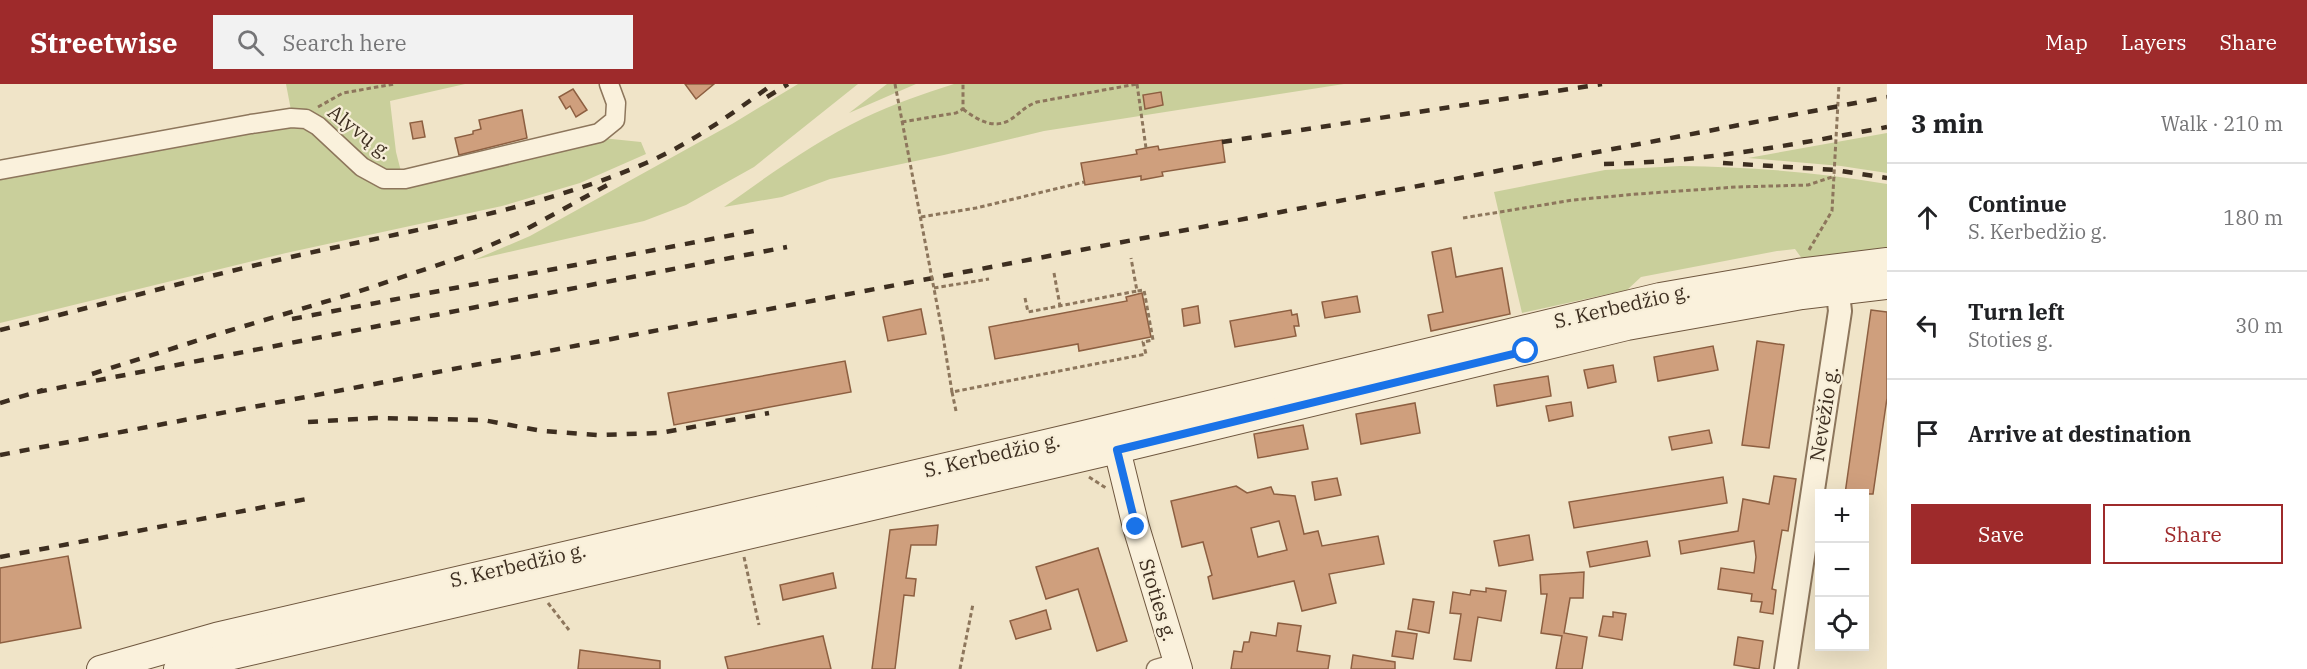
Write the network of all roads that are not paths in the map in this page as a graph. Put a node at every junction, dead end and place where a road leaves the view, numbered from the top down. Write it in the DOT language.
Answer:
graph roads {
  1 [pos="609,84"];
  2 [pos="0,170"];
  3 [pos="1887,261"];
  4 [pos="1836,279"];
  5 [pos="1887,286"];
  6 [pos="1114,439"];
  7 [pos="471,589"];
  8 [pos="1171,667"];
  9 [pos="100,669"];
  10 [pos="177,669"];
  11 [pos="1786,669"];
  1 -- 2 [label="street, Alyvų g."];
  3 -- 4 [label="main road, S. Kerbedžio g."];
  4 -- 5 [label="main road, S. Kerbedžio g."];
  4 -- 6 [label="main road, S. Kerbedžio g."];
  4 -- 11 [label="street, Nevėžio g."];
  6 -- 7 [label="main road, S. Kerbedžio g."];
  6 -- 8 [label="main road, Stoties g."];
  7 -- 9 [label="main road, S. Kerbedžio g."];
  7 -- 10 [label="main road, S. Kerbedžio g."];
}
